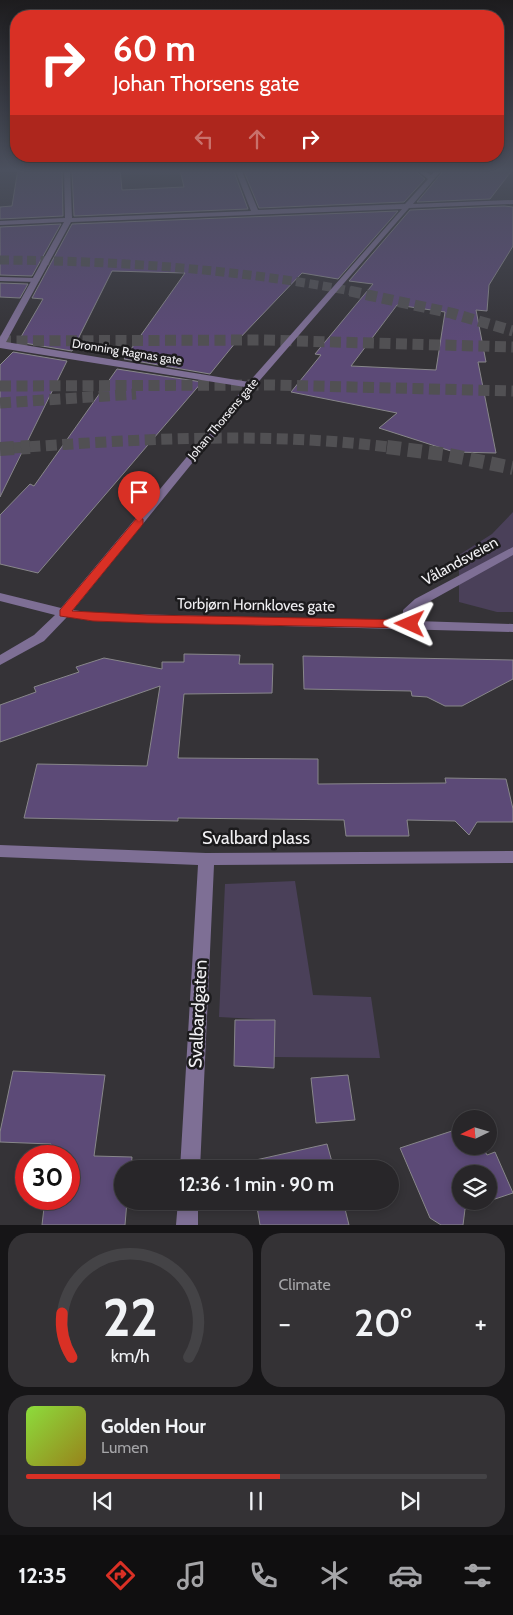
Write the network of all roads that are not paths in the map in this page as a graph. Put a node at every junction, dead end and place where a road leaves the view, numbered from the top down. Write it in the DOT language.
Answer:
graph roads {
  1 [pos="65,226"];
  2 [pos="390,226"];
  3 [pos="0,279"];
  4 [pos="36,280"];
  5 [pos="0,345"];
  6 [pos="251,385"];
  7 [pos="513,550"];
  8 [pos="0,598"];
  9 [pos="64,613"];
  10 [pos="410,624"];
  11 [pos="513,628"];
  12 [pos="0,661"];
  13 [pos="0,851"];
  14 [pos="513,857"];
  15 [pos="206,859"];
  16 [pos="190,1160"];
  17 [pos="188,1210"];
  18 [pos="187,1225"];
  1 -- 4 [label="street"];
  2 -- 6 [label="street, Johan Thorsens gate"];
  3 -- 4 [label="street"];
  4 -- 5 [label="street"];
  5 -- 6 [label="street, Dronning Ragnas gate"];
  6 -- 9 [label="street, Johan Thorsens gate"];
  7 -- 10 [label="street, Vålandsveien"];
  8 -- 9 [label="street, Torbjørn Hornkloves gate"];
  9 -- 10 [label="street, Torbjørn Hornkloves gate"];
  9 -- 12 [label="street, Johan Thorsens gate"];
  10 -- 11 [label="street, Torbjørn Hornkloves gate"];
  13 -- 15 [label="street, Svalbard plass"];
  14 -- 15 [label="street, Svalbard plass"];
  15 -- 16 [label="street, Svalbardgaten"];
  17 -- 18 [label="street"];
}
